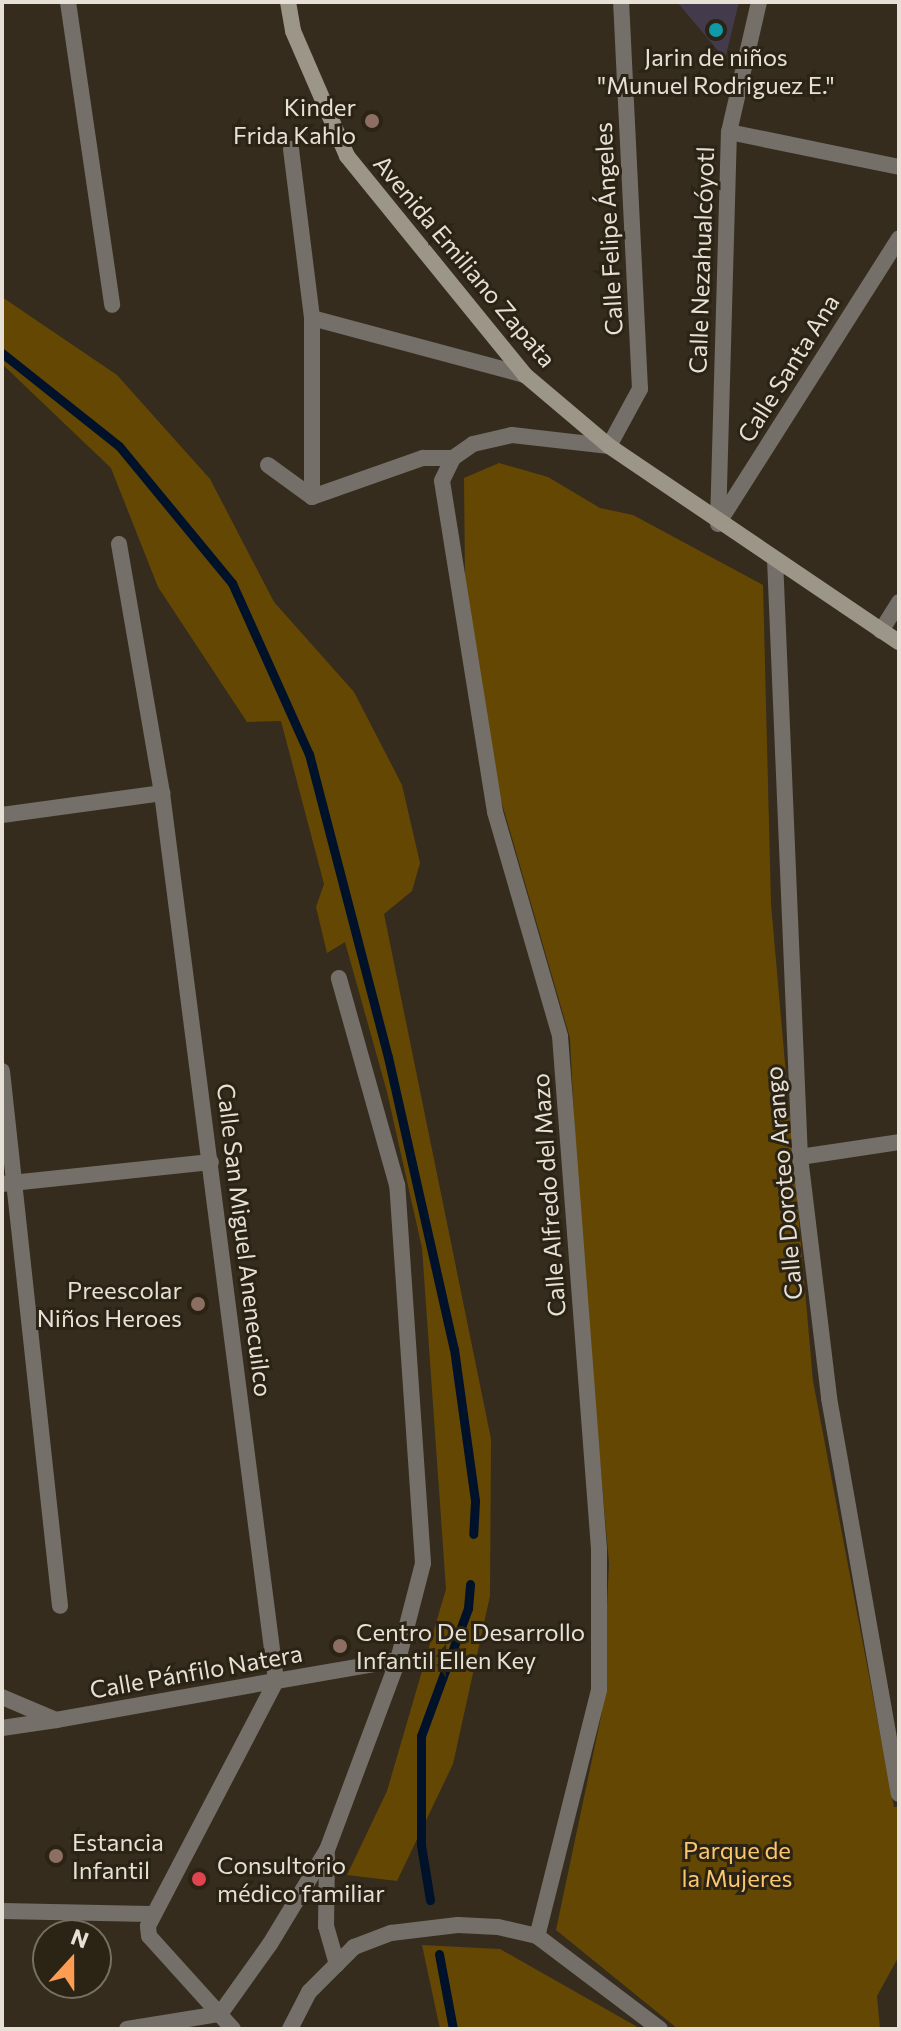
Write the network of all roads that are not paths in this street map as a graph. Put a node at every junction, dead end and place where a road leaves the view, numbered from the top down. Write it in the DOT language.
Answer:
graph roads {
  1 [pos="68,2"];
  2 [pos="288,2"];
  3 [pos="621,2"];
  4 [pos="759,2"];
  5 [pos="729,132"];
  6 [pos="291,149"];
  7 [pos="899,167"];
  8 [pos="899,238"];
  9 [pos="112,305"];
  10 [pos="312,318"];
  11 [pos="525,375"];
  12 [pos="609,446"];
  13 [pos="453,458"];
  14 [pos="268,465"];
  15 [pos="312,497"];
  16 [pos="718,524"];
  17 [pos="119,544"];
  18 [pos="775,559"];
  19 [pos="899,602"];
  20 [pos="881,631"];
  21 [pos="899,642"];
  22 [pos="162,793"];
  23 [pos="2,815"];
  24 [pos="339,978"];
  25 [pos="2,1071"];
  26 [pos="899,1142"];
  27 [pos="800,1157"];
  28 [pos="211,1162"];
  29 [pos="8,1184"];
  30 [pos="60,1606"];
  31 [pos="398,1660"];
  32 [pos="276,1681"];
  33 [pos="2,1697"];
  34 [pos="56,1720"];
  35 [pos="2,1728"];
  36 [pos="899,1794"];
  37 [pos="327,1850"];
  38 [pos="2,1911"];
  39 [pos="150,1914"];
  40 [pos="537,1936"];
  41 [pos="337,1964"];
  42 [pos="220,2014"];
  43 [pos="127,2029"];
  44 [pos="233,2029"];
  45 [pos="290,2029"];
  46 [pos="660,2029"];
  1 -- 9 [label="street"];
  2 -- 11 [label="main road, Avenida Emiliano Zapata"];
  3 -- 12 [label="street, Calle Felipe Ángeles"];
  4 -- 5 [label="street, Calle Nezahualcóyotl"];
  5 -- 7 [label="street"];
  5 -- 16 [label="street, Calle Nezahualcóyotl"];
  6 -- 10 [label="street"];
  8 -- 16 [label="street, Calle Santa Ana"];
  10 -- 11 [label="street"];
  10 -- 15 [label="street"];
  11 -- 12 [label="main road, Avenida Emiliano Zapata"];
  12 -- 13 [label="street"];
  12 -- 16 [label="main road, Avenida Emiliano Zapata"];
  13 -- 15 [label="street"];
  13 -- 40 [label="street, Calle Alfredo del Mazo"];
  14 -- 15 [label="street"];
  16 -- 18 [label="main road, Avenida Emiliano Zapata"];
  17 -- 22 [label="street, Calle San Miguel Anenecuilco"];
  18 -- 20 [label="main road, Avenida Emiliano Zapata"];
  18 -- 27 [label="street, Calle Doroteo Arango"];
  19 -- 20 [label="street"];
  20 -- 21 [label="main road, Avenida Emiliano Zapata"];
  22 -- 23 [label="street"];
  22 -- 28 [label="street, Calle San Miguel Anenecuilco"];
  24 -- 31 [label="street"];
  25 -- 29 [label="street"];
  26 -- 27 [label="street"];
  27 -- 36 [label="street, Calle Doroteo Arango"];
  28 -- 29 [label="street"];
  28 -- 32 [label="street, Calle San Miguel Anenecuilco"];
  29 -- 30 [label="street"];
  31 -- 32 [label="street, Calle Pánfilo Natera"];
  31 -- 37 [label="street"];
  32 -- 34 [label="street, Calle Pánfilo Natera"];
  32 -- 39 [label="street"];
  33 -- 34 [label="street"];
  34 -- 35 [label="street, Calle Pánfilo Natera"];
  37 -- 41 [label="street"];
  37 -- 42 [label="street"];
  38 -- 39 [label="street"];
  39 -- 42 [label="street"];
  40 -- 41 [label="street"];
  40 -- 46 [label="street"];
  41 -- 45 [label="street"];
  42 -- 43 [label="street"];
  42 -- 44 [label="street"];
}
